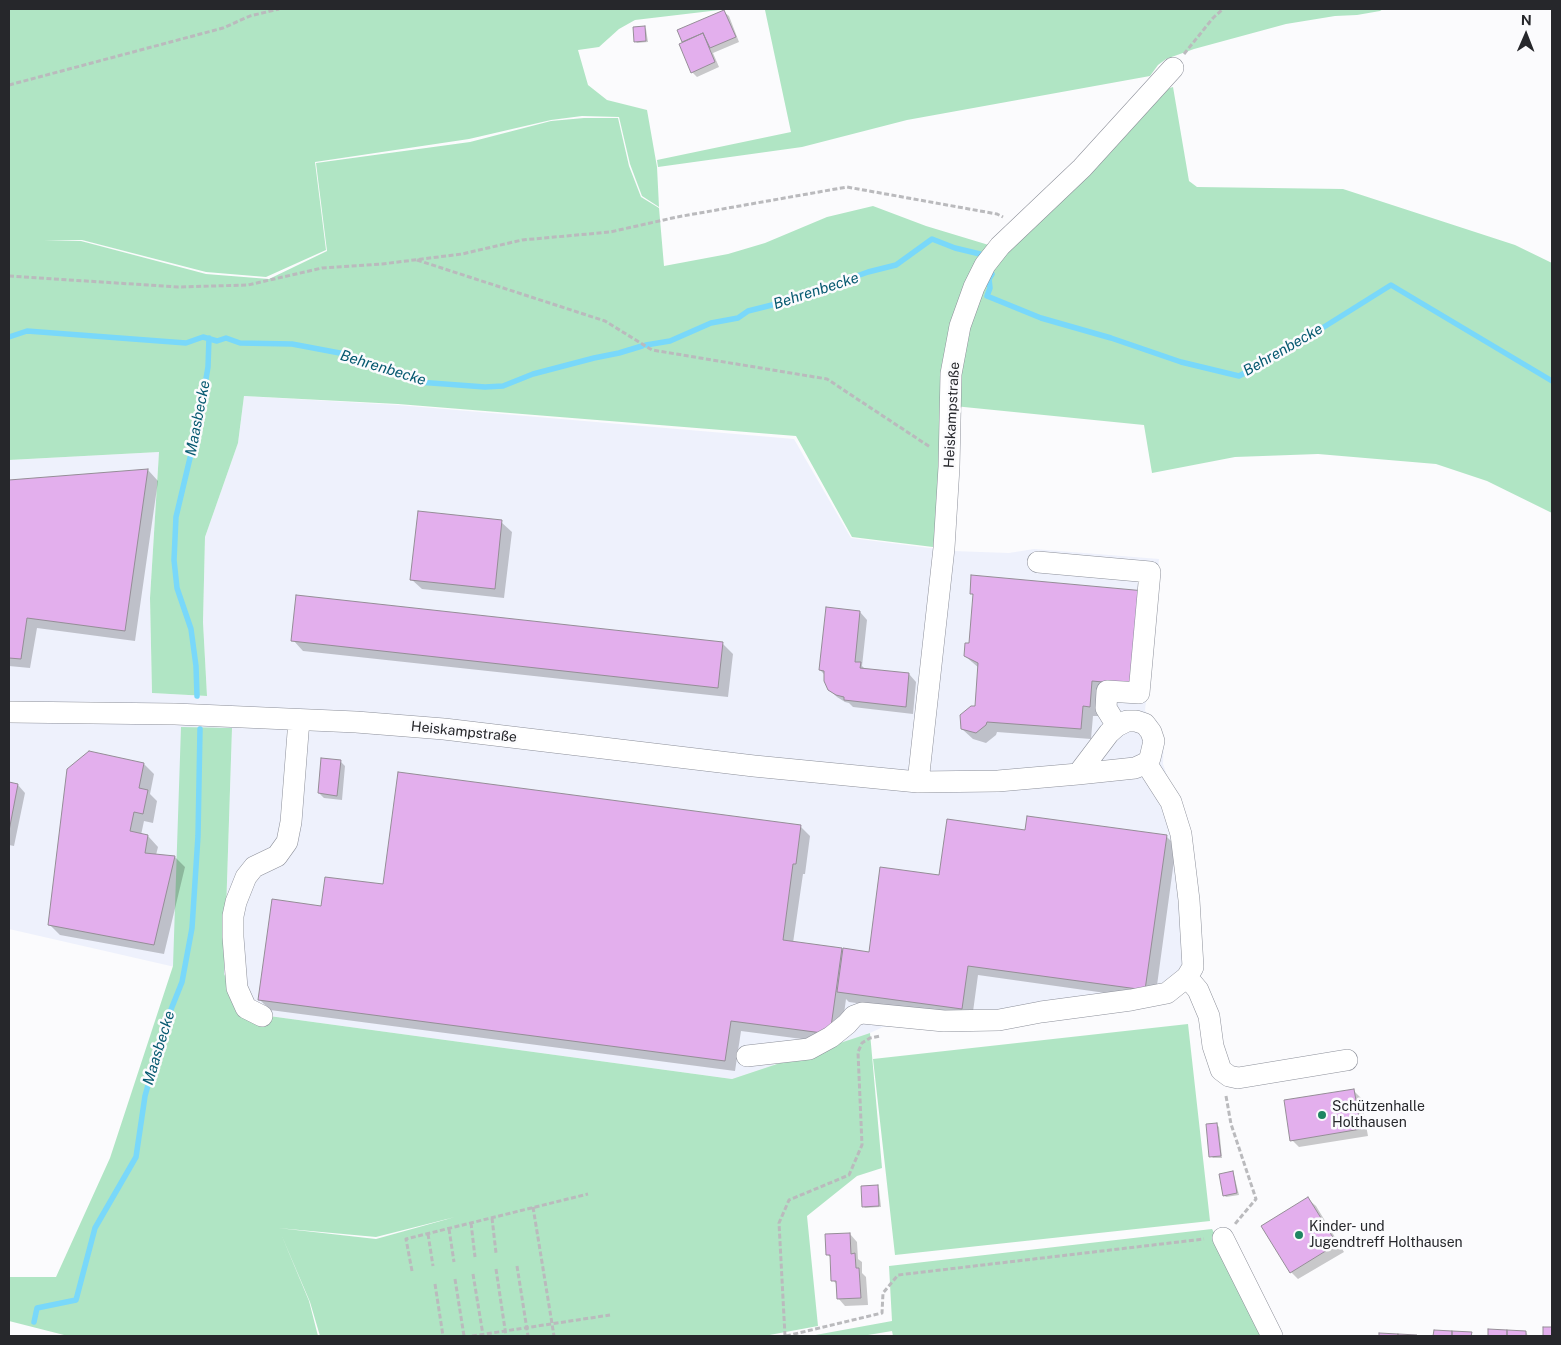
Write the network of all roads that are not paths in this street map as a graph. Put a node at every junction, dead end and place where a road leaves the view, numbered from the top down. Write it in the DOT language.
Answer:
graph roads {
  1 [pos="1173,68"];
  2 [pos="1038,562"];
  3 [pos="9,712"];
  4 [pos="300,720"];
  5 [pos="1117,726"];
  6 [pos="1146,763"];
  7 [pos="1078,774"];
  8 [pos="918,782"];
  9 [pos="1187,977"];
  10 [pos="262,1016"];
  11 [pos="746,1056"];
  12 [pos="1347,1060"];
  13 [pos="1223,1238"];
  14 [pos="1272,1336"];
  1 -- 8 [label="street, Heiskampstraße"];
  2 -- 5 [label="street"];
  3 -- 4 [label="street, Heiskampstraße"];
  4 -- 8 [label="street, Heiskampstraße"];
  4 -- 10 [label="street"];
  5 -- 6 [label="street"];
  5 -- 7 [label="street"];
  6 -- 7 [label="street, Heiskampstraße"];
  6 -- 9 [label="street"];
  7 -- 8 [label="street, Heiskampstraße"];
  9 -- 11 [label="street"];
  9 -- 12 [label="street"];
  13 -- 14 [label="street"];
}
